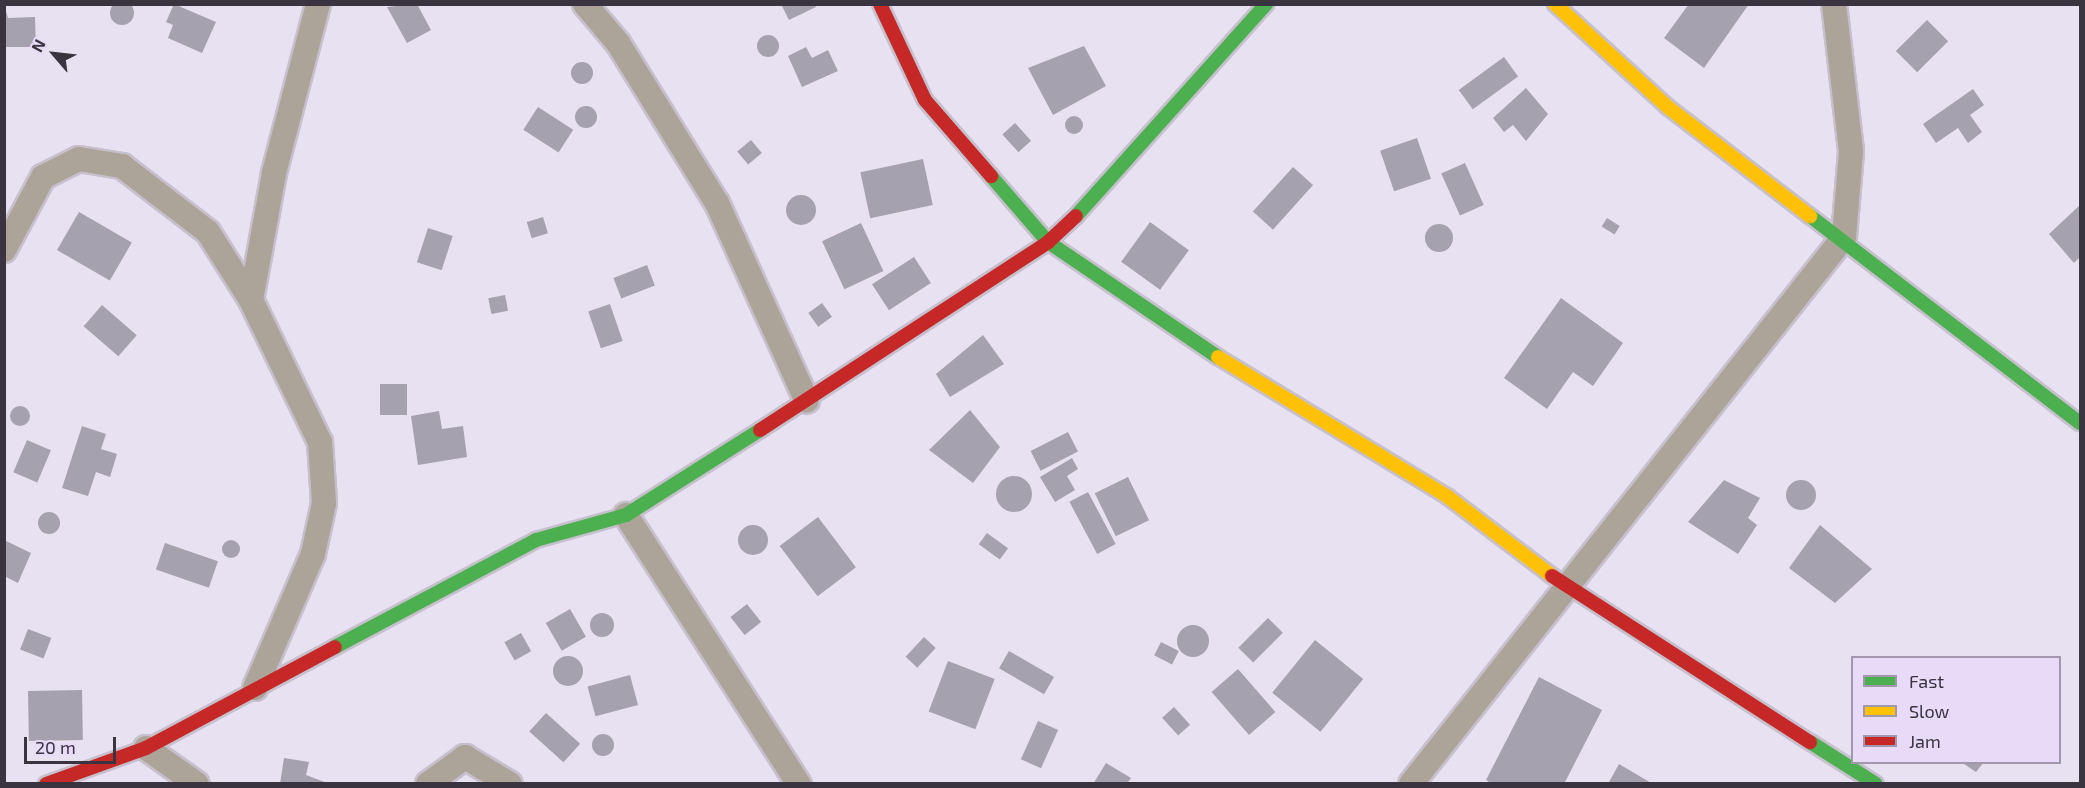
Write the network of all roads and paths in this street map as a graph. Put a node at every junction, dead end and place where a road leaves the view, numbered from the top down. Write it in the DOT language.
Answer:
graph roads {
  1 [pos="318,4"];
  2 [pos="585,4"];
  3 [pos="880,4"];
  4 [pos="1266,4"];
  5 [pos="1555,4"];
  6 [pos="1834,4"];
  7 [pos="1844,237"];
  8 [pos="1048,242"];
  9 [pos="4,250"];
  10 [pos="251,300"];
  11 [pos="807,401"];
  12 [pos="2080,423"];
  13 [pos="626,515"];
  14 [pos="1569,590"];
  15 [pos="255,688"];
  16 [pos="146,748"];
  17 [pos="46,783"];
  18 [pos="197,783"];
  19 [pos="428,783"];
  20 [pos="510,783"];
  21 [pos="799,783"];
  22 [pos="1411,783"];
  23 [pos="1876,783"];
  1 -- 10 [label="street"];
  2 -- 11 [label="street"];
  3 -- 8 [label="street"];
  4 -- 8 [label="street"];
  5 -- 7 [label="street"];
  6 -- 7 [label="street"];
  7 -- 12 [label="street"];
  7 -- 14 [label="street"];
  8 -- 11 [label="street"];
  8 -- 14 [label="street"];
  9 -- 10 [label="street"];
  10 -- 15 [label="street"];
  11 -- 13 [label="street"];
  13 -- 15 [label="street"];
  13 -- 21 [label="street"];
  14 -- 22 [label="street"];
  14 -- 23 [label="street"];
  15 -- 16 [label="street"];
  16 -- 17 [label="street"];
  16 -- 18 [label="street"];
  19 -- 20 [label="street"];
}
